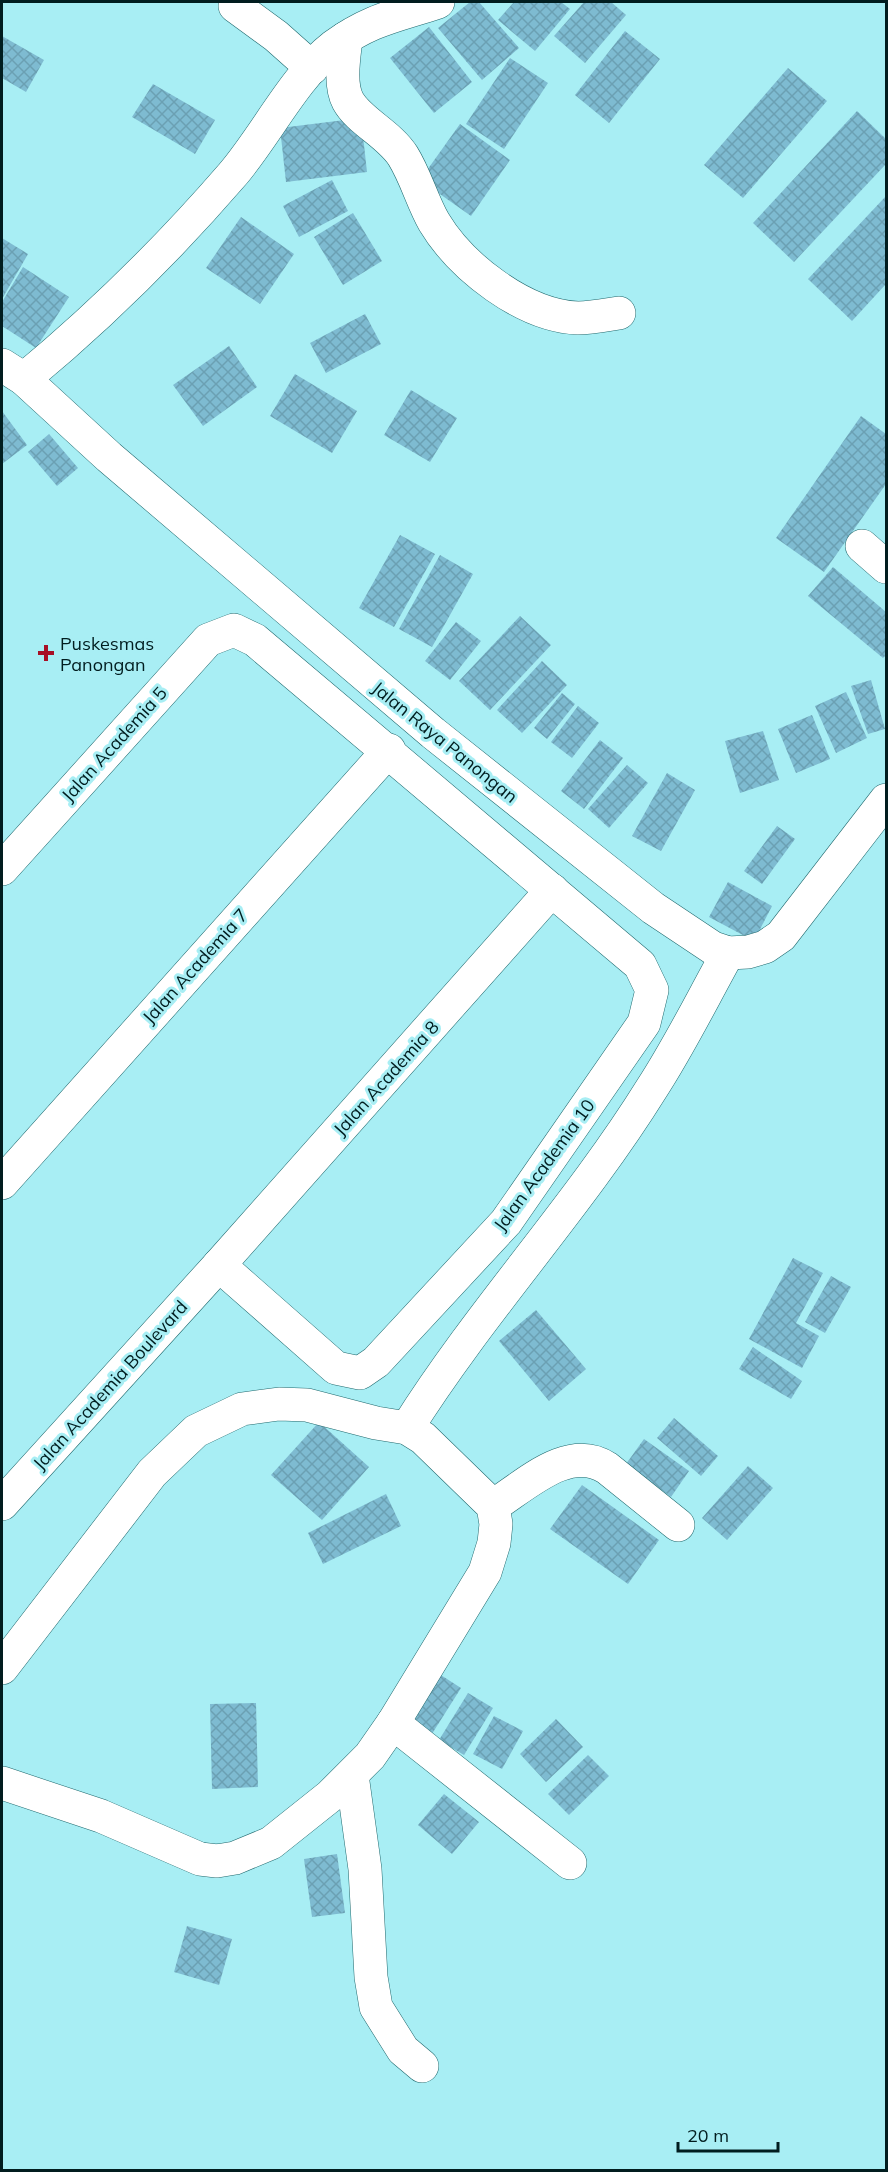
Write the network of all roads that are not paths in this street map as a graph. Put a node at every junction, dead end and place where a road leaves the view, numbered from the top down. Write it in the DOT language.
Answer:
graph roads {
  1 [pos="438,2"];
  2 [pos="235,6"];
  3 [pos="346,38"];
  4 [pos="312,68"];
  5 [pos="619,314"];
  6 [pos="13,372"];
  7 [pos="862,546"];
  8 [pos="886,567"];
  9 [pos="389,750"];
  10 [pos="886,800"];
  11 [pos="2,869"];
  12 [pos="552,890"];
  13 [pos="728,953"];
  14 [pos="2,1183"];
  15 [pos="219,1265"];
  16 [pos="407,1428"];
  17 [pos="2,1504"];
  18 [pos="493,1506"];
  19 [pos="678,1525"];
  20 [pos="2,1668"];
  21 [pos="393,1724"];
  22 [pos="352,1775"];
  23 [pos="2,1783"];
  24 [pos="570,1863"];
  25 [pos="422,2066"];
  1 -- 3 [label="street"];
  2 -- 4 [label="street"];
  3 -- 4 [label="street"];
  3 -- 5 [label="street"];
  4 -- 6 [label="street"];
  6 -- 13 [label="street, Jalan Raya Panongan"];
  7 -- 8 [label="street"];
  9 -- 11 [label="street, Jalan Academia 5"];
  9 -- 12 [label="street"];
  9 -- 14 [label="street, Jalan Academia 7"];
  10 -- 13 [label="street"];
  12 -- 15 [label="street, Jalan Academia 8"];
  12 -- 15 [label="street, Jalan Academia 10"];
  13 -- 16 [label="street"];
  15 -- 17 [label="street, Jalan Academia Boulevard"];
  16 -- 18 [label="street"];
  16 -- 20 [label="street"];
  18 -- 19 [label="street"];
  18 -- 21 [label="street"];
  21 -- 22 [label="street"];
  21 -- 24 [label="street"];
  22 -- 23 [label="street"];
  22 -- 25 [label="street"];
}
